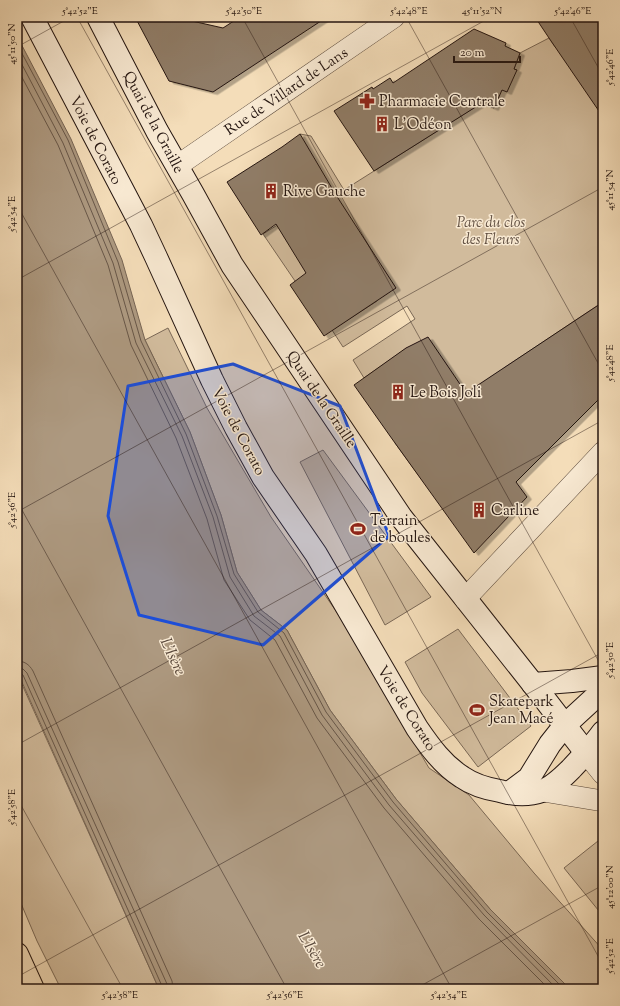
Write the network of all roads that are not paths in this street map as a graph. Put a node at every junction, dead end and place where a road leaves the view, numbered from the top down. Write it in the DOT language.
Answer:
graph roads {
  1 [pos="32,17"];
  2 [pos="98,17"];
  3 [pos="394,17"];
  4 [pos="177,166"];
  5 [pos="603,452"];
  6 [pos="465,599"];
  7 [pos="603,677"];
  8 [pos="533,684"];
  9 [pos="603,690"];
  10 [pos="565,726"];
  11 [pos="603,732"];
  12 [pos="587,754"];
  13 [pos="603,774"];
  14 [pos="543,791"];
  15 [pos="509,793"];
  16 [pos="603,801"];
  17 [pos="17,954"];
  18 [pos="33,989"];
  1 -- 15 [label="street, Voie de Corato"];
  2 -- 4 [label="street, Quai de la Graille"];
  3 -- 4 [label="street, Rue de Villard de Lans"];
  4 -- 6 [label="street, Quai de la Graille"];
  5 -- 6 [label="street"];
  6 -- 8 [label="street, Quai de la Graille"];
  7 -- 8 [label="street"];
  8 -- 10 [label="street, Quai de la Graille"];
  9 -- 10 [label="street"];
  10 -- 12 [label="street, Quai de la Graille"];
  10 -- 15 [label="street"];
  11 -- 12 [label="street, Voie de Corato"];
  12 -- 13 [label="street"];
  12 -- 14 [label="street, Voie de Corato"];
  14 -- 15 [label="street, Voie de Corato"];
  14 -- 16 [label="street, Voie de Corato"];
  17 -- 18 [label="highway"];
}
